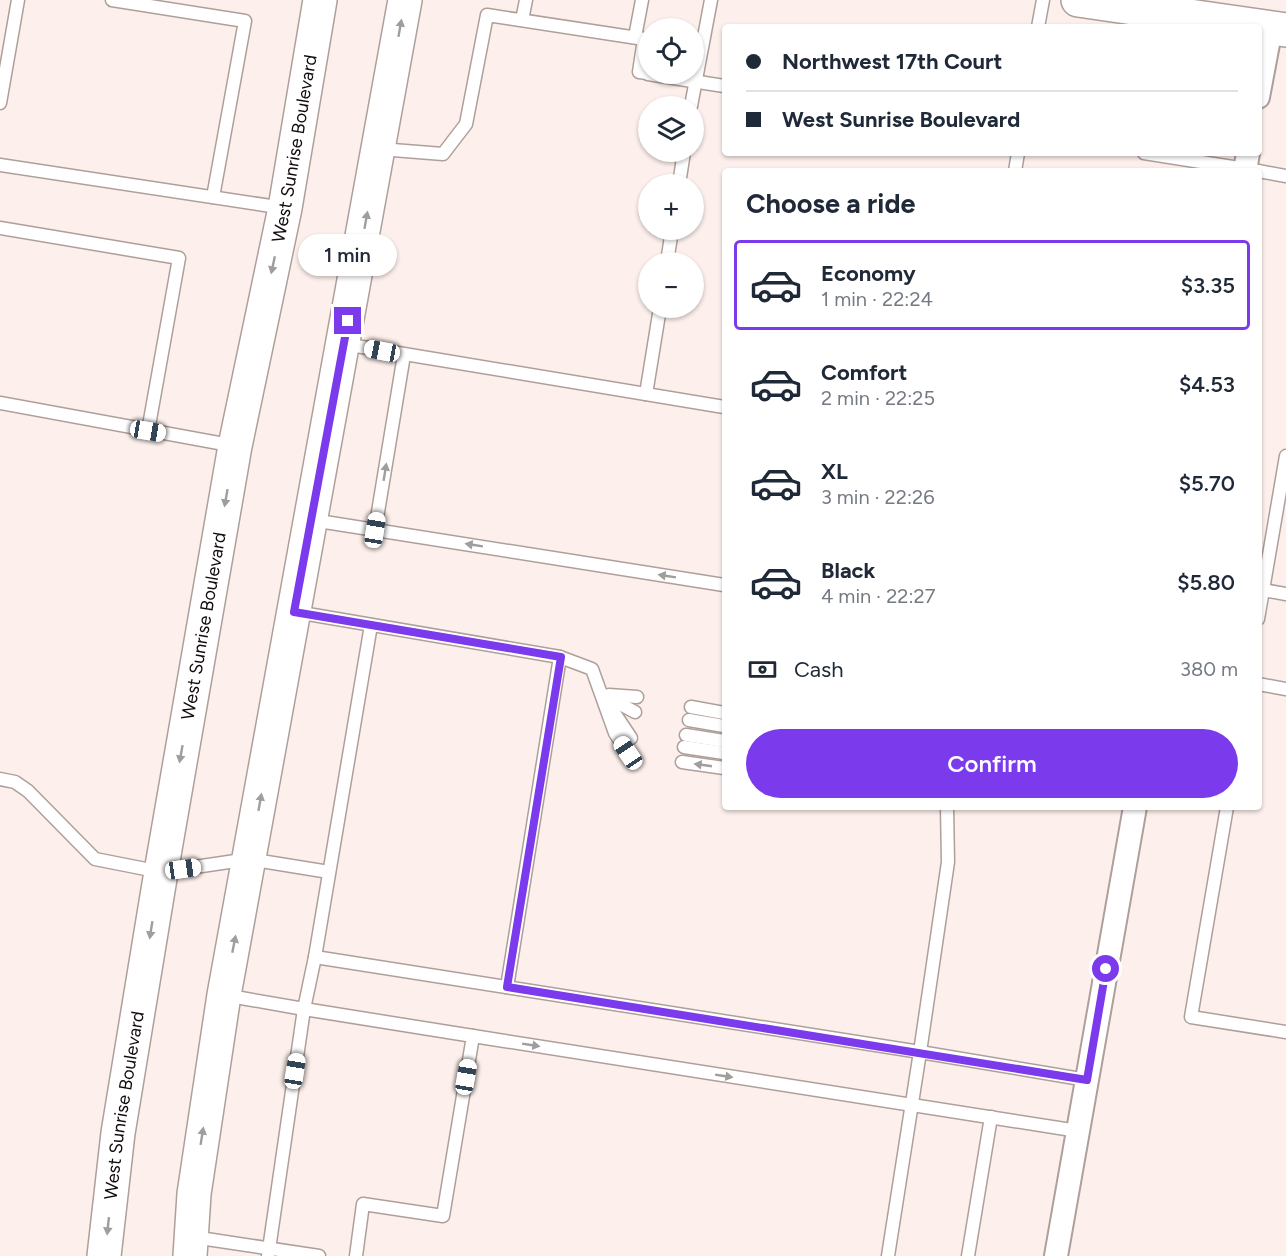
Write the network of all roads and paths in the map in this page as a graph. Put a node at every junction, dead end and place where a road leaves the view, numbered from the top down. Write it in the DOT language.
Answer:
graph roads {
  1 [pos="18,0"];
  2 [pos="112,0"];
  3 [pos="320,0"];
  4 [pos="405,0"];
  5 [pos="526,0"];
  6 [pos="642,0"];
  7 [pos="711,0"];
  8 [pos="1043,0"];
  9 [pos="1078,0"];
  10 [pos="1221,0"];
  11 [pos="1163,14"];
  12 [pos="522,21"];
  13 [pos="1281,22"];
  14 [pos="1039,24"];
  15 [pos="704,35"];
  16 [pos="635,37"];
  17 [pos="638,38"];
  18 [pos="704,83"];
  19 [pos="1262,84"];
  20 [pos="722,86"];
  21 [pos="0,103"];
  22 [pos="378,149"];
  23 [pos="1152,156"];
  24 [pos="0,165"];
  25 [pos="1184,166"];
  26 [pos="1251,167"];
  27 [pos="1262,170"];
  28 [pos="1286,176"];
  29 [pos="213,197"];
  30 [pos="285,208"];
  31 [pos="0,228"];
  32 [pos="658,318"];
  33 [pos="344,344"];
  34 [pos="404,355"];
  35 [pos="646,394"];
  36 [pos="0,403"];
  37 [pos="722,407"];
  38 [pos="148,431"];
  39 [pos="235,447"];
  40 [pos="1286,456"];
  41 [pos="312,520"];
  42 [pos="375,530"];
  43 [pos="722,585"];
  44 [pos="1263,590"];
  45 [pos="1286,594"];
  46 [pos="1262,596"];
  47 [pos="294,612"];
  48 [pos="371,625"];
  49 [pos="561,657"];
  50 [pos="1262,685"];
  51 [pos="1286,689"];
  52 [pos="602,694"];
  53 [pos="638,697"];
  54 [pos="691,707"];
  55 [pos="635,712"];
  56 [pos="722,713"];
  57 [pos="689,720"];
  58 [pos="722,726"];
  59 [pos="632,732"];
  60 [pos="722,741"];
  61 [pos="722,752"];
  62 [pos="628,753"];
  63 [pos="682,762"];
  64 [pos="722,768"];
  65 [pos="0,779"];
  66 [pos="947,810"];
  67 [pos="1134,810"];
  68 [pos="1226,810"];
  69 [pos="249,860"];
  70 [pos="161,872"];
  71 [pos="330,872"];
  72 [pos="315,957"];
  73 [pos="507,987"];
  74 [pos="224,995"];
  75 [pos="304,1009"];
  76 [pos="1286,1032"];
  77 [pos="473,1036"];
  78 [pos="920,1052"];
  79 [pos="1087,1080"];
  80 [pos="912,1106"];
  81 [pos="991,1117"];
  82 [pos="1078,1131"];
  83 [pos="191,1246"];
  84 [pos="268,1252"];
  85 [pos="104,1256"];
  86 [pos="319,1256"];
  87 [pos="356,1256"];
  88 [pos="888,1256"];
  89 [pos="968,1256"];
  90 [pos="1056,1256"];
  1 -- 21 [label="lane"];
  2 -- 29 [label="lane"];
  3 -- 30 [label="main road, West Sunrise Boulevard"];
  22 -- 4 [label="main road, one-way"];
  5 -- 12 [label="lane"];
  6 -- 16 [label="lane"];
  7 -- 15 [label="lane"];
  8 -- 14 [label="lane"];
  9 -- 11 [label="main road"];
  10 -- 11 [label="main road"];
  11 -- 13 [label="main road"];
  12 -- 16 [label="lane"];
  12 -- 22 [label="lane"];
  13 -- 19 [label="street"];
  16 -- 17 [label="lane"];
  18 -- 20 [label="lane"];
  33 -- 22 [label="main road, one-way"];
  23 -- 25 [label="lane"];
  24 -- 29 [label="lane"];
  25 -- 26 [label="lane"];
  27 -- 28 [label="lane"];
  29 -- 30 [label="lane"];
  30 -- 39 [label="main road, West Sunrise Boulevard, one-way"];
  31 -- 38 [label="lane"];
  32 -- 35 [label="lane"];
  33 -- 34 [label="lane"];
  33 -- 41 [label="main road"];
  34 -- 35 [label="lane"];
  42 -- 34 [label="lane, one-way"];
  35 -- 37 [label="lane"];
  36 -- 38 [label="lane"];
  38 -- 39 [label="lane"];
  39 -- 70 [label="main road, West Sunrise Boulevard, one-way"];
  40 -- 44 [label="lane"];
  41 -- 42 [label="lane"];
  41 -- 47 [label="main road"];
  43 -- 42 [label="lane, one-way"];
  44 -- 45 [label="lane"];
  44 -- 46 [label="lane"];
  47 -- 48 [label="lane"];
  69 -- 47 [label="main road, one-way"];
  48 -- 49 [label="lane"];
  48 -- 71 [label="lane"];
  49 -- 52 [label="lane"];
  49 -- 73 [label="lane"];
  50 -- 51 [label="lane"];
  52 -- 53 [label="lane"];
  52 -- 55 [label="lane"];
  52 -- 59 [label="lane"];
  52 -- 62 [label="lane"];
  54 -- 56 [label="lane"];
  57 -- 58 [label="lane"];
  60 -- 61 [label="lane"];
  64 -- 63 [label="lane, one-way"];
  65 -- 70 [label="lane"];
  66 -- 78 [label="lane"];
  67 -- 79 [label="street"];
  68 -- 76 [label="lane"];
  69 -- 70 [label="lane"];
  69 -- 71 [label="lane"];
  74 -- 69 [label="main road, one-way"];
  70 -- 85 [label="main road, West Sunrise Boulevard, one-way"];
  71 -- 72 [label="lane"];
  72 -- 73 [label="lane"];
  72 -- 75 [label="lane"];
  73 -- 78 [label="lane"];
  74 -- 75 [label="lane"];
  83 -- 74 [label="main road, one-way"];
  75 -- 77 [label="lane"];
  75 -- 84 [label="lane"];
  77 -- 80 [label="lane, one-way"];
  77 -- 87 [label="lane"];
  78 -- 79 [label="lane"];
  78 -- 80 [label="lane"];
  79 -- 82 [label="street"];
  80 -- 81 [label="lane"];
  80 -- 88 [label="lane"];
  81 -- 82 [label="lane"];
  81 -- 89 [label="lane"];
  82 -- 90 [label="street"];
  83 -- 84 [label="lane"];
  84 -- 86 [label="lane"];
}
